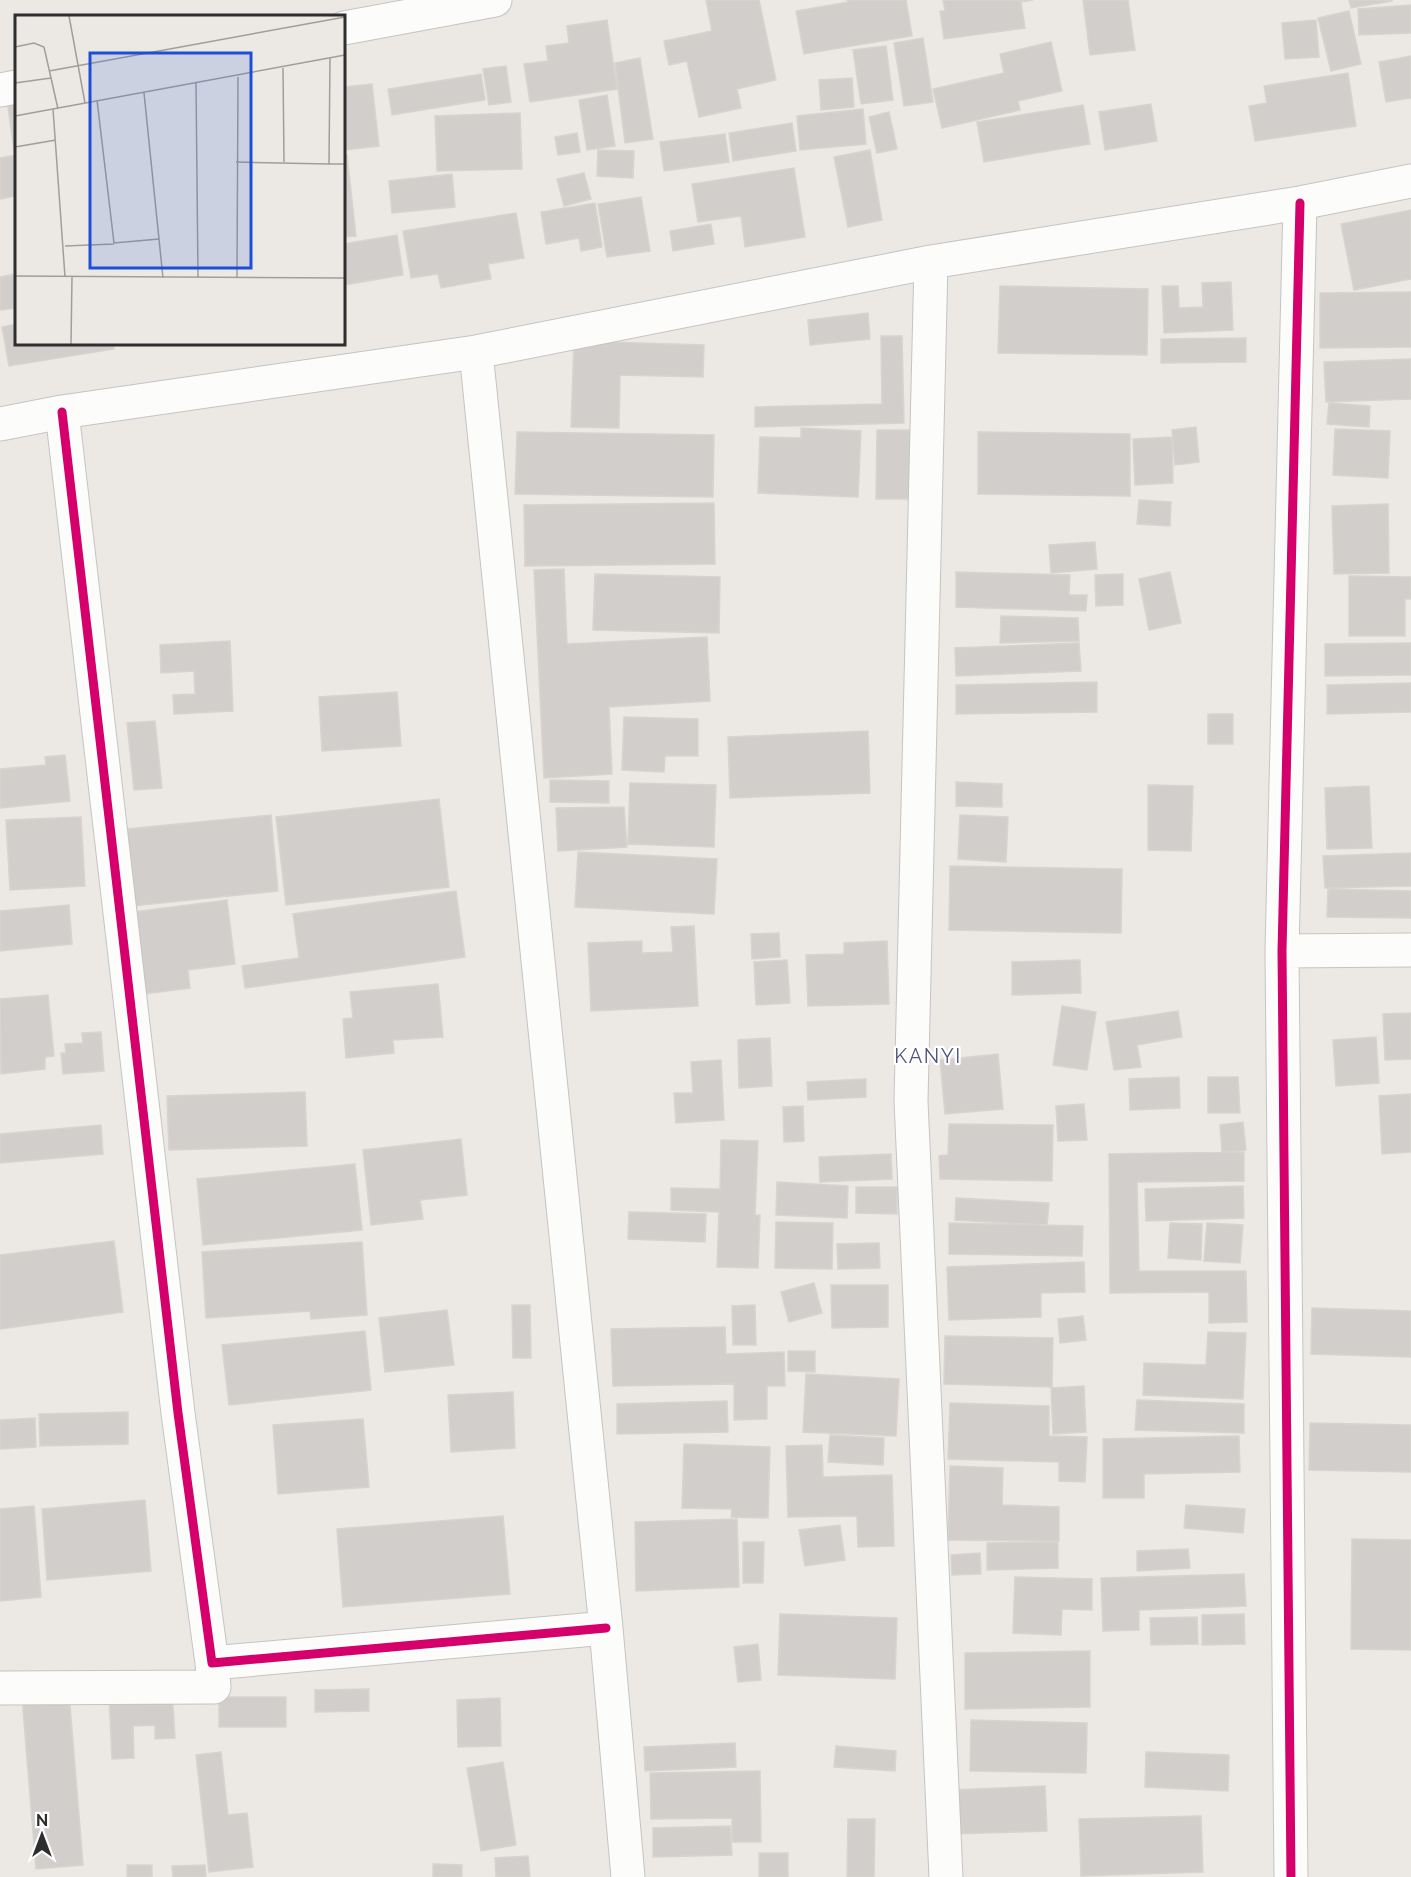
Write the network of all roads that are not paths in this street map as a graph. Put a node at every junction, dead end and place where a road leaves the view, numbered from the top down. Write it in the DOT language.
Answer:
graph roads {
  1 [pos="495,0"];
  2 [pos="345,28"];
  3 [pos="15,87"];
  4 [pos="0,90"];
  5 [pos="1411,181"];
  6 [pos="1300,203"];
  7 [pos="931,262"];
  8 [pos="476,352"];
  9 [pos="62,412"];
  10 [pos="0,424"];
  11 [pos="1411,950"];
  12 [pos="1282,951"];
  13 [pos="606,1628"];
  14 [pos="212,1663"];
  15 [pos="0,1688"];
  16 [pos="628,1877"];
  17 [pos="946,1877"];
  18 [pos="1291,1877"];
  1 -- 2 [label="street"];
  3 -- 4 [label="street"];
  5 -- 6 [label="street"];
  6 -- 7 [label="street"];
  6 -- 12 [label="street"];
  7 -- 8 [label="street"];
  7 -- 17 [label="street"];
  8 -- 9 [label="street"];
  8 -- 13 [label="street"];
  9 -- 10 [label="street"];
  9 -- 14 [label="street"];
  11 -- 12 [label="street"];
  12 -- 18 [label="street"];
  13 -- 14 [label="street"];
  13 -- 16 [label="street"];
  14 -- 15 [label="street"];
}
